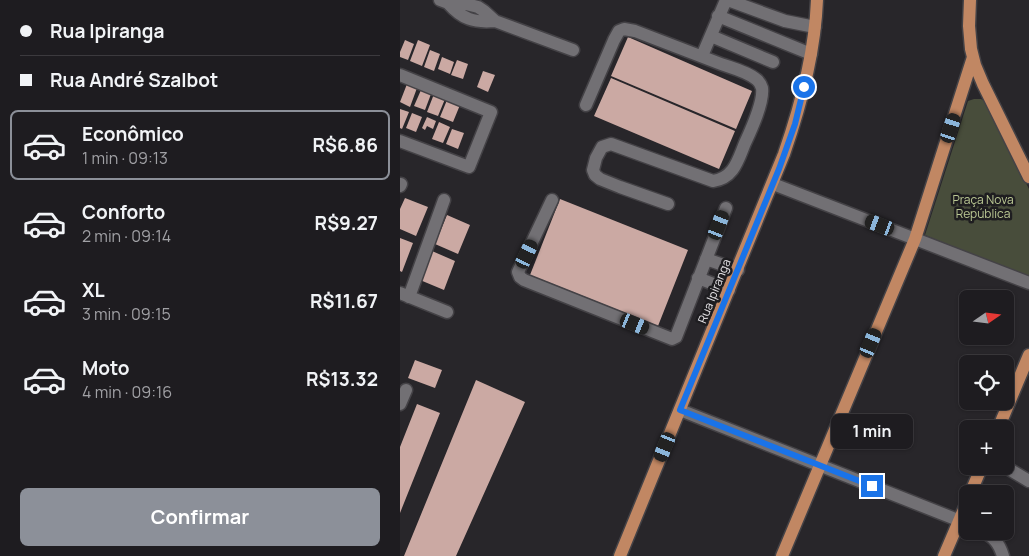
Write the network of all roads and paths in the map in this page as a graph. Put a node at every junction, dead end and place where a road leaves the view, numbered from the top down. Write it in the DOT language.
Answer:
graph roads {
  1 [pos="727,0"];
  2 [pos="817,0"];
  3 [pos="970,0"];
  4 [pos="444,2"];
  5 [pos="718,16"];
  6 [pos="785,21"];
  7 [pos="815,27"];
  8 [pos="711,36"];
  9 [pos="779,42"];
  10 [pos="573,50"];
  11 [pos="810,54"];
  12 [pos="702,56"];
  13 [pos="973,57"];
  14 [pos="772,62"];
  15 [pos="400,76"];
  16 [pos="586,105"];
  17 [pos="400,140"];
  18 [pos="1029,177"];
  19 [pos="773,184"];
  20 [pos="444,200"];
  21 [pos="552,200"];
  22 [pos="668,204"];
  23 [pos="726,208"];
  24 [pos="915,239"];
  25 [pos="706,259"];
  26 [pos="738,270"];
  27 [pos="698,278"];
  28 [pos="1029,283"];
  29 [pos="729,290"];
  30 [pos="405,295"];
  31 [pos="447,312"];
  32 [pos="1029,355"];
  33 [pos="406,390"];
  34 [pos="400,404"];
  35 [pos="680,410"];
  36 [pos="1002,420"];
  37 [pos="819,465"];
  38 [pos="1014,472"];
  39 [pos="1029,481"];
  40 [pos="959,520"];
  41 [pos="959,529"];
  42 [pos="996,540"];
  43 [pos="620,556"];
  44 [pos="782,556"];
  45 [pos="944,556"];
  46 [pos="1003,556"];
  1 -- 5 [label="street"];
  1 -- 6 [label="street"];
  2 -- 7 [label="main road, Rua Ipiranga"];
  3 -- 13 [label="main road"];
  4 -- 10 [label="street"];
  5 -- 8 [label="street"];
  5 -- 9 [label="street"];
  6 -- 7 [label="street"];
  6 -- 9 [label="street"];
  7 -- 11 [label="main road, Rua Ipiranga"];
  8 -- 12 [label="street"];
  8 -- 14 [label="street"];
  9 -- 11 [label="street"];
  11 -- 19 [label="main road, Rua Ipiranga"];
  12 -- 16 [label="street"];
  12 -- 22 [label="street"];
  13 -- 18 [label="main road"];
  13 -- 24 [label="main road"];
  15 -- 17 [label="street"];
  19 -- 24 [label="street"];
  19 -- 26 [label="main road, Rua Ipiranga"];
  20 -- 30 [label="street"];
  21 -- 27 [label="street"];
  23 -- 25 [label="street"];
  24 -- 28 [label="street"];
  24 -- 37 [label="main road"];
  25 -- 26 [label="street"];
  25 -- 27 [label="street"];
  26 -- 29 [label="main road, Rua Ipiranga"];
  27 -- 29 [label="street"];
  29 -- 35 [label="main road, Rua Ipiranga"];
  30 -- 31 [label="street"];
  32 -- 36 [label="main road"];
  33 -- 34 [label="street"];
  35 -- 37 [label="street"];
  35 -- 43 [label="main road, Rua Ipiranga"];
  37 -- 40 [label="street"];
  37 -- 44 [label="main road"];
  38 -- 39 [label="street"];
  41 -- 45 [label="main road"];
  42 -- 46 [label="street"];
}
